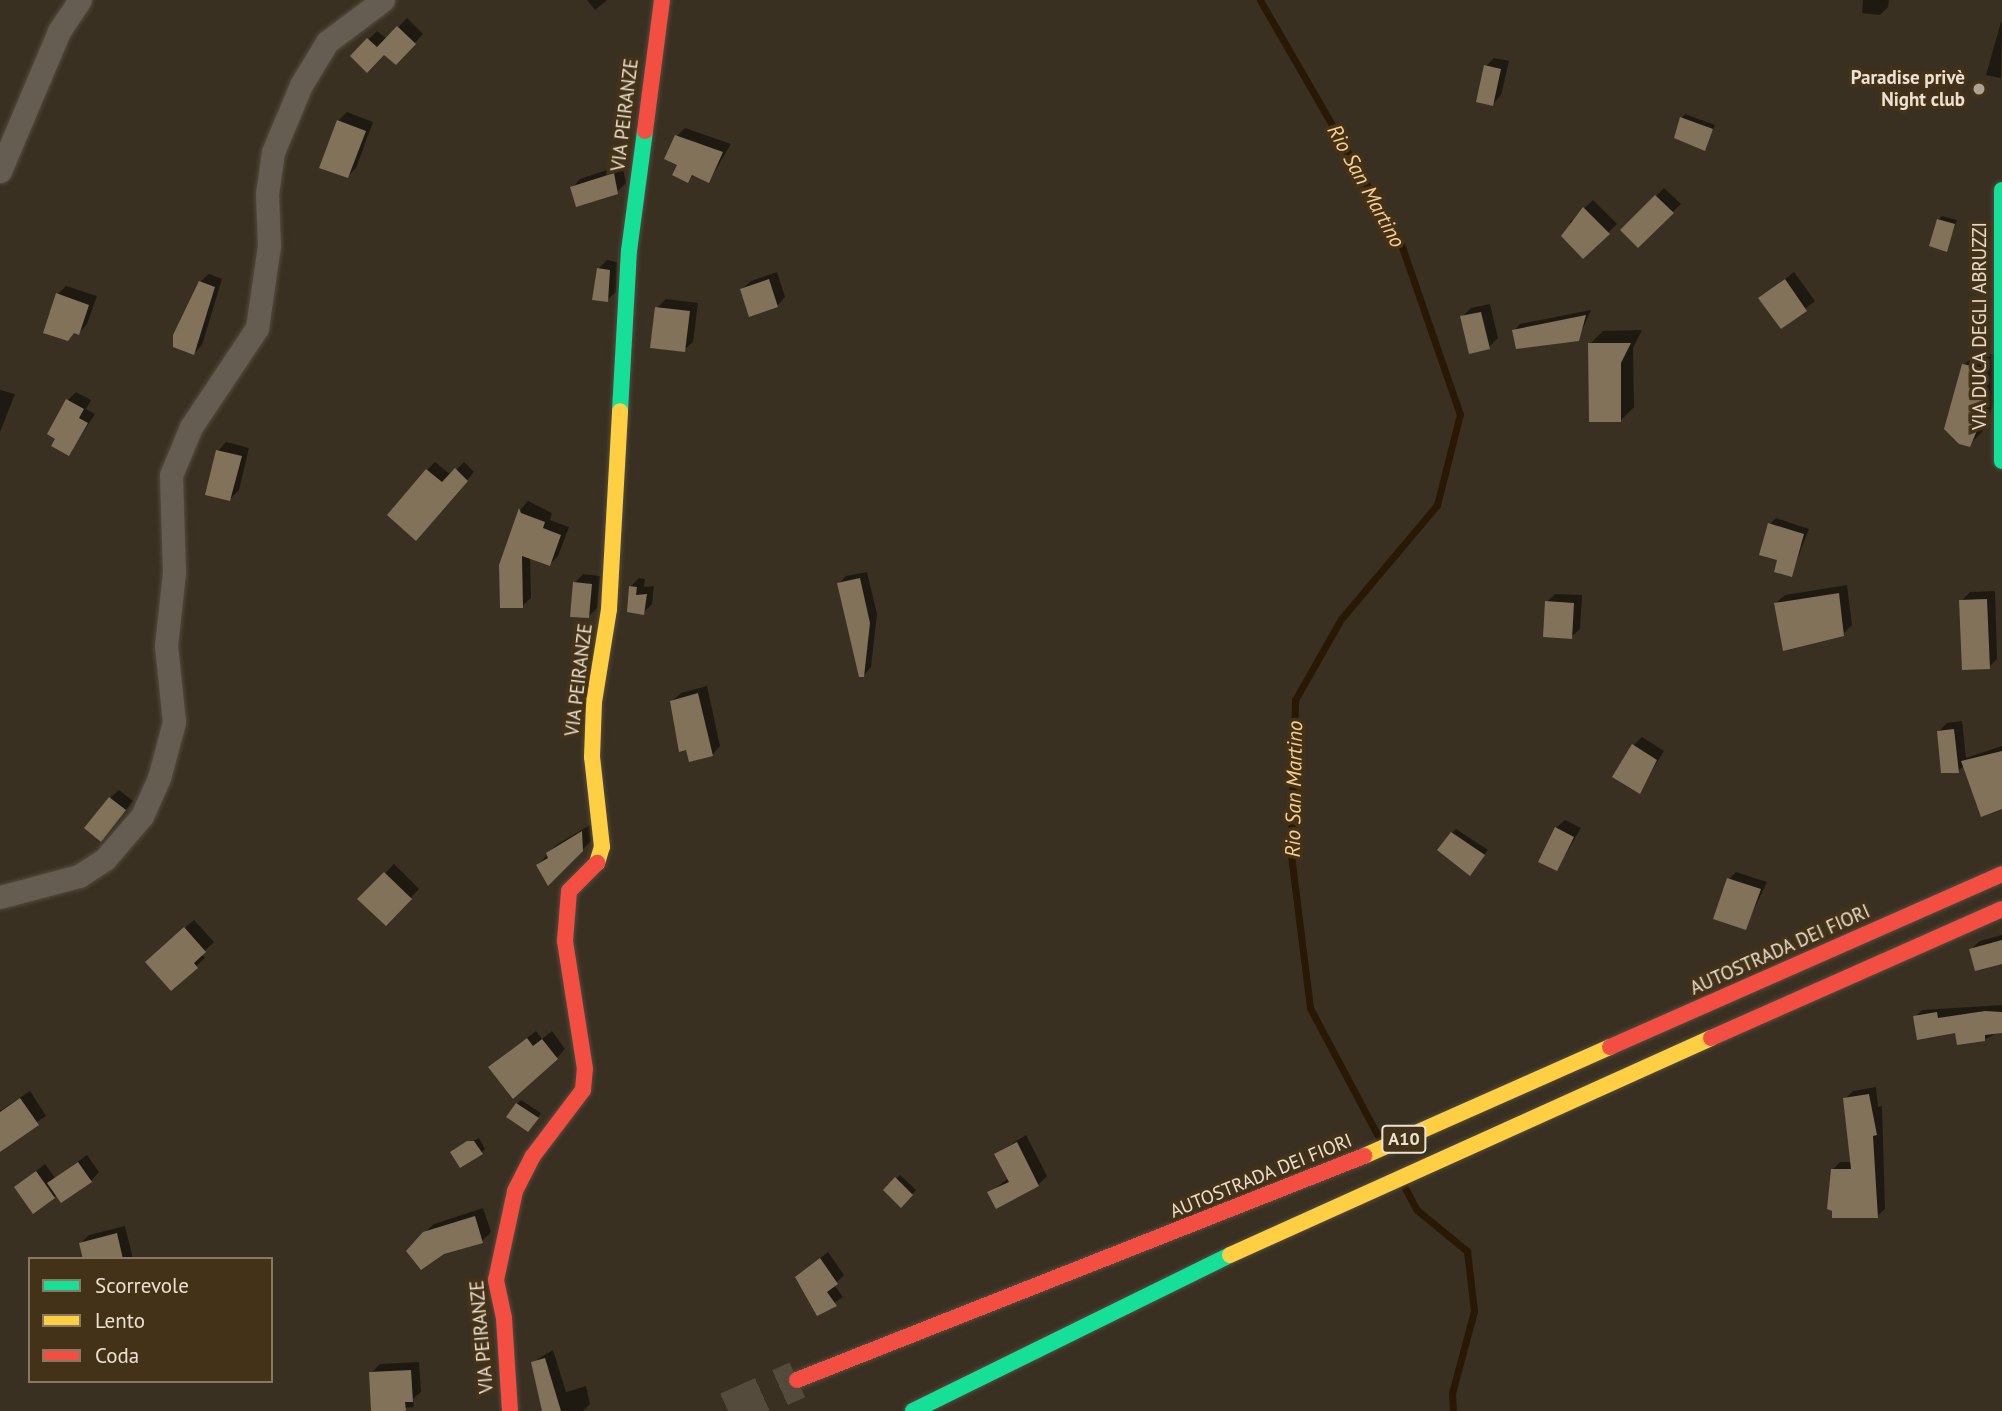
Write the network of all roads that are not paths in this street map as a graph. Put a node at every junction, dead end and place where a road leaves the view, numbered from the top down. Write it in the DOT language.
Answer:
graph roads {
  1 [pos="79,0"];
  2 [pos="383,0"];
  3 [pos="662,0"];
  4 [pos="0,172"];
  5 [pos="2002,190"];
  6 [pos="2002,461"];
  7 [pos="2002,874"];
  8 [pos="0,897"];
  9 [pos="2002,909"];
  10 [pos="797,1380"];
  11 [pos="510,1411"];
  12 [pos="913,1411"];
  1 -- 4 [label="street"];
  2 -- 8 [label="street"];
  3 -- 11 [label="main road, VIA PEIRANZE"];
  5 -- 6 [label="main road, VIA DUCA DEGLI ABRUZZI"];
  7 -- 10 [label="main road, AUTOSTRADA DEI FIORI / A10"];
  9 -- 12 [label="main road, A10"];
}
